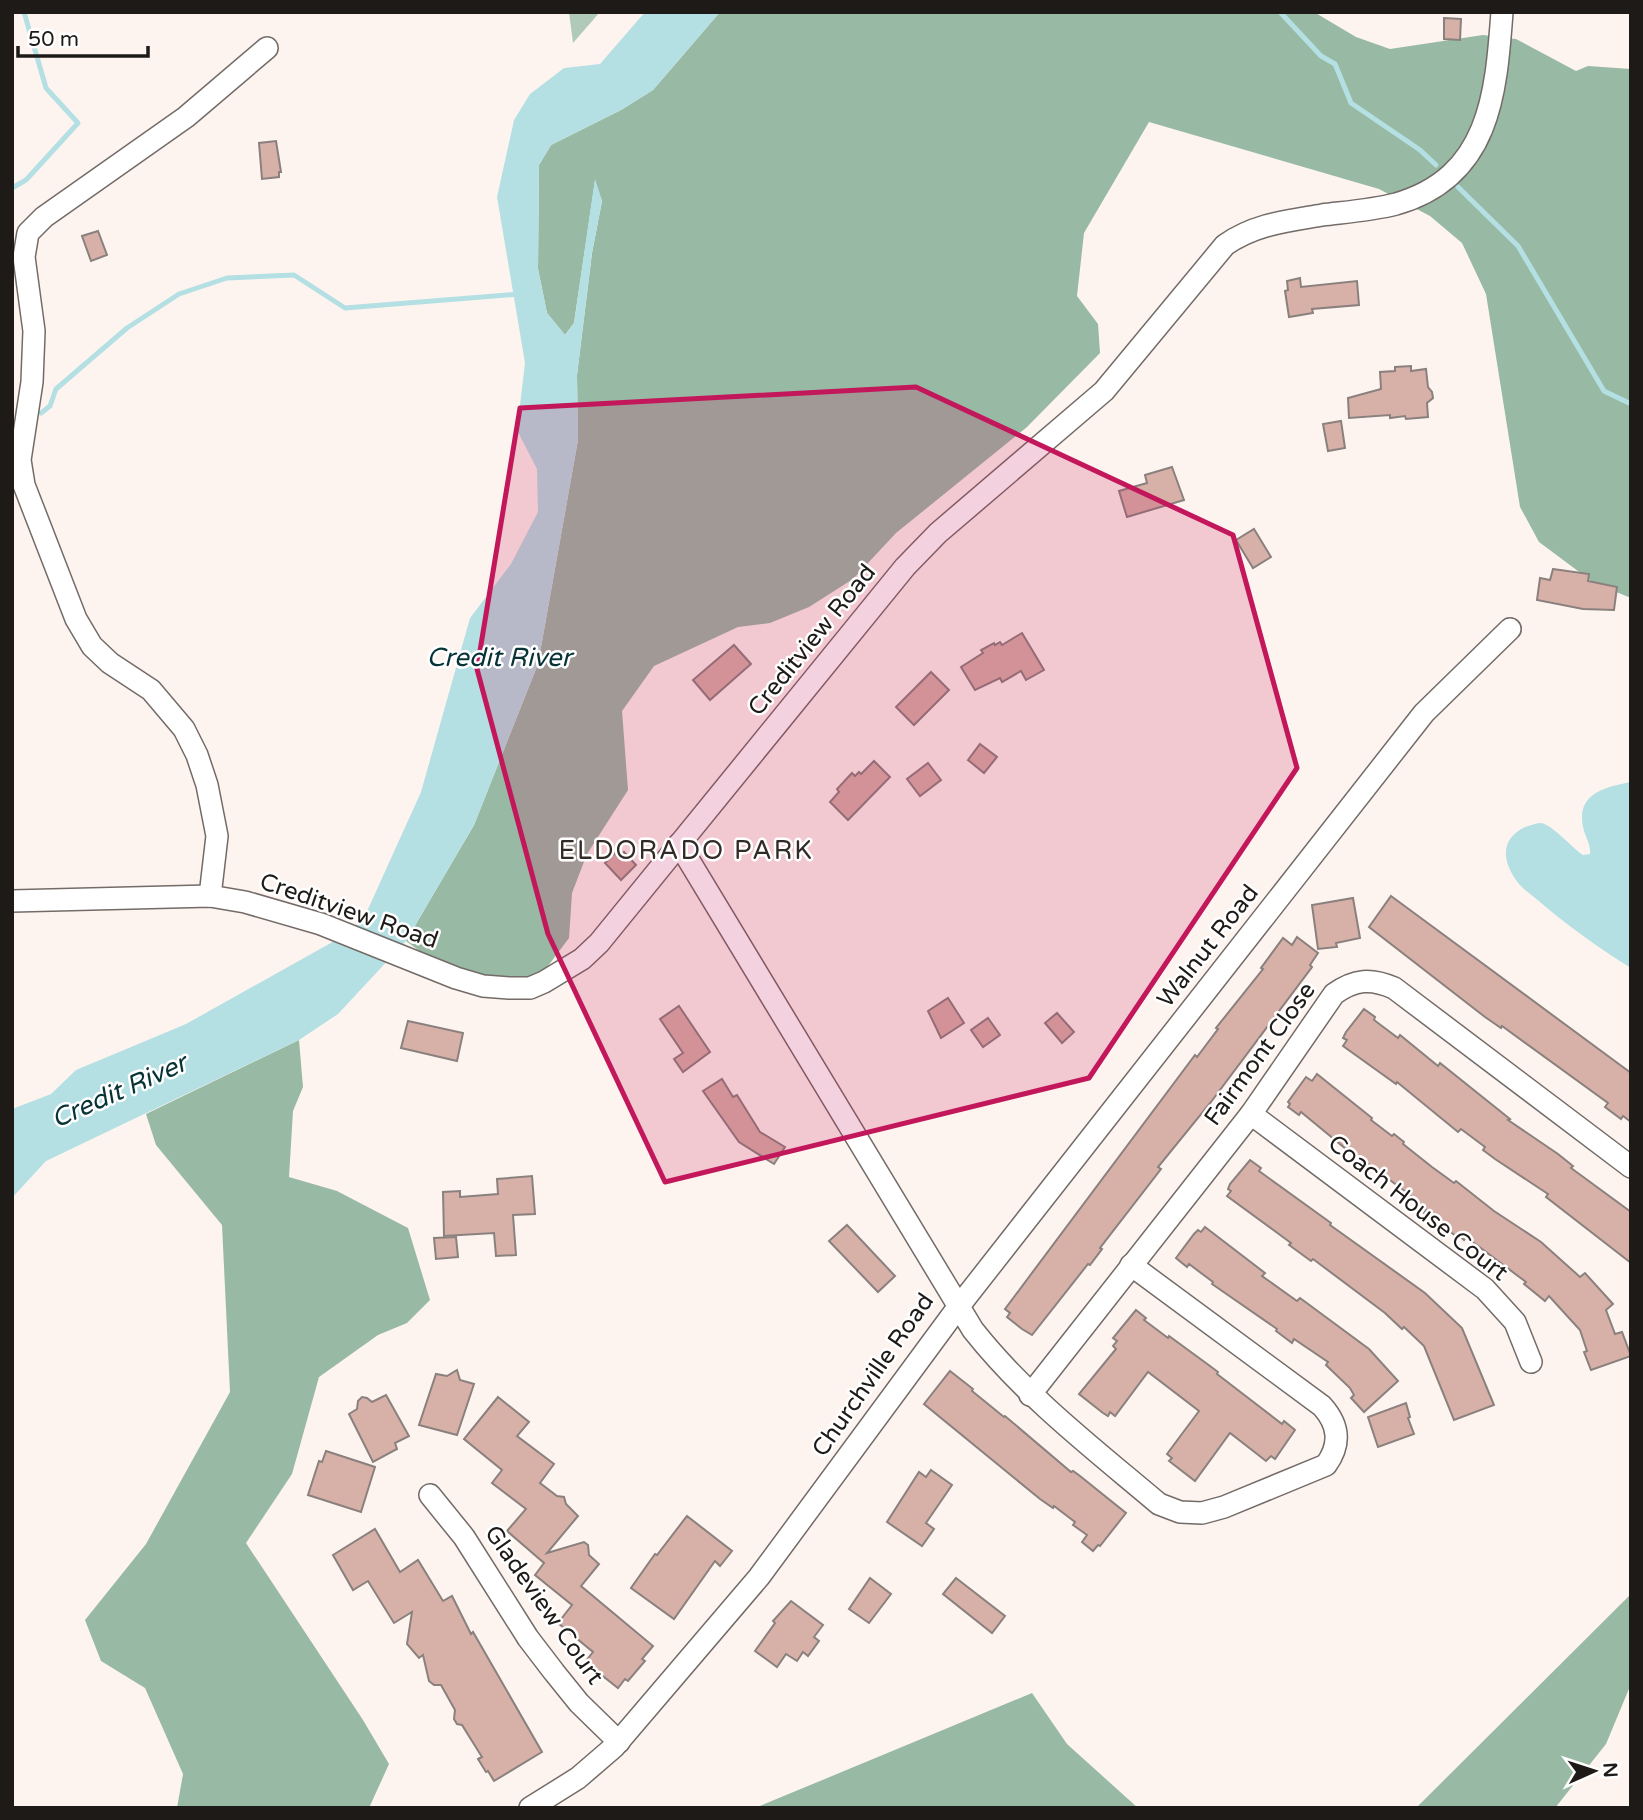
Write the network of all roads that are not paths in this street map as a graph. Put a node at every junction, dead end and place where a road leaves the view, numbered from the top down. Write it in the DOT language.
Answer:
graph roads {
  1 [pos="1502,12"];
  2 [pos="267,48"];
  3 [pos="1510,629"];
  4 [pos="679,844"];
  5 [pos="210,896"];
  6 [pos="12,901"];
  7 [pos="1251,1114"];
  8 [pos="1631,1167"];
  9 [pos="1131,1265"];
  10 [pos="959,1306"];
  11 [pos="1531,1362"];
  12 [pos="1030,1395"];
  13 [pos="430,1495"];
  14 [pos="619,1742"];
  15 [pos="530,1808"];
  1 -- 4 [label="street, Creditview Road"];
  2 -- 5 [label="street"];
  3 -- 10 [label="street, Walnut Road"];
  4 -- 5 [label="street, Creditview Road"];
  4 -- 10 [label="street, Churchville Road"];
  5 -- 6 [label="street, Creditview Road"];
  7 -- 8 [label="street, Fairmont Close"];
  7 -- 9 [label="street, Fairmont Close"];
  7 -- 11 [label="street, Coach House Court"];
  9 -- 12 [label="street, Fairmont Close"];
  9 -- 12 [label="street"];
  10 -- 12 [label="street"];
  10 -- 14 [label="street, Churchville Road"];
  13 -- 14 [label="street, Gladeview Court"];
  14 -- 15 [label="street, Churchville Road"];
}
